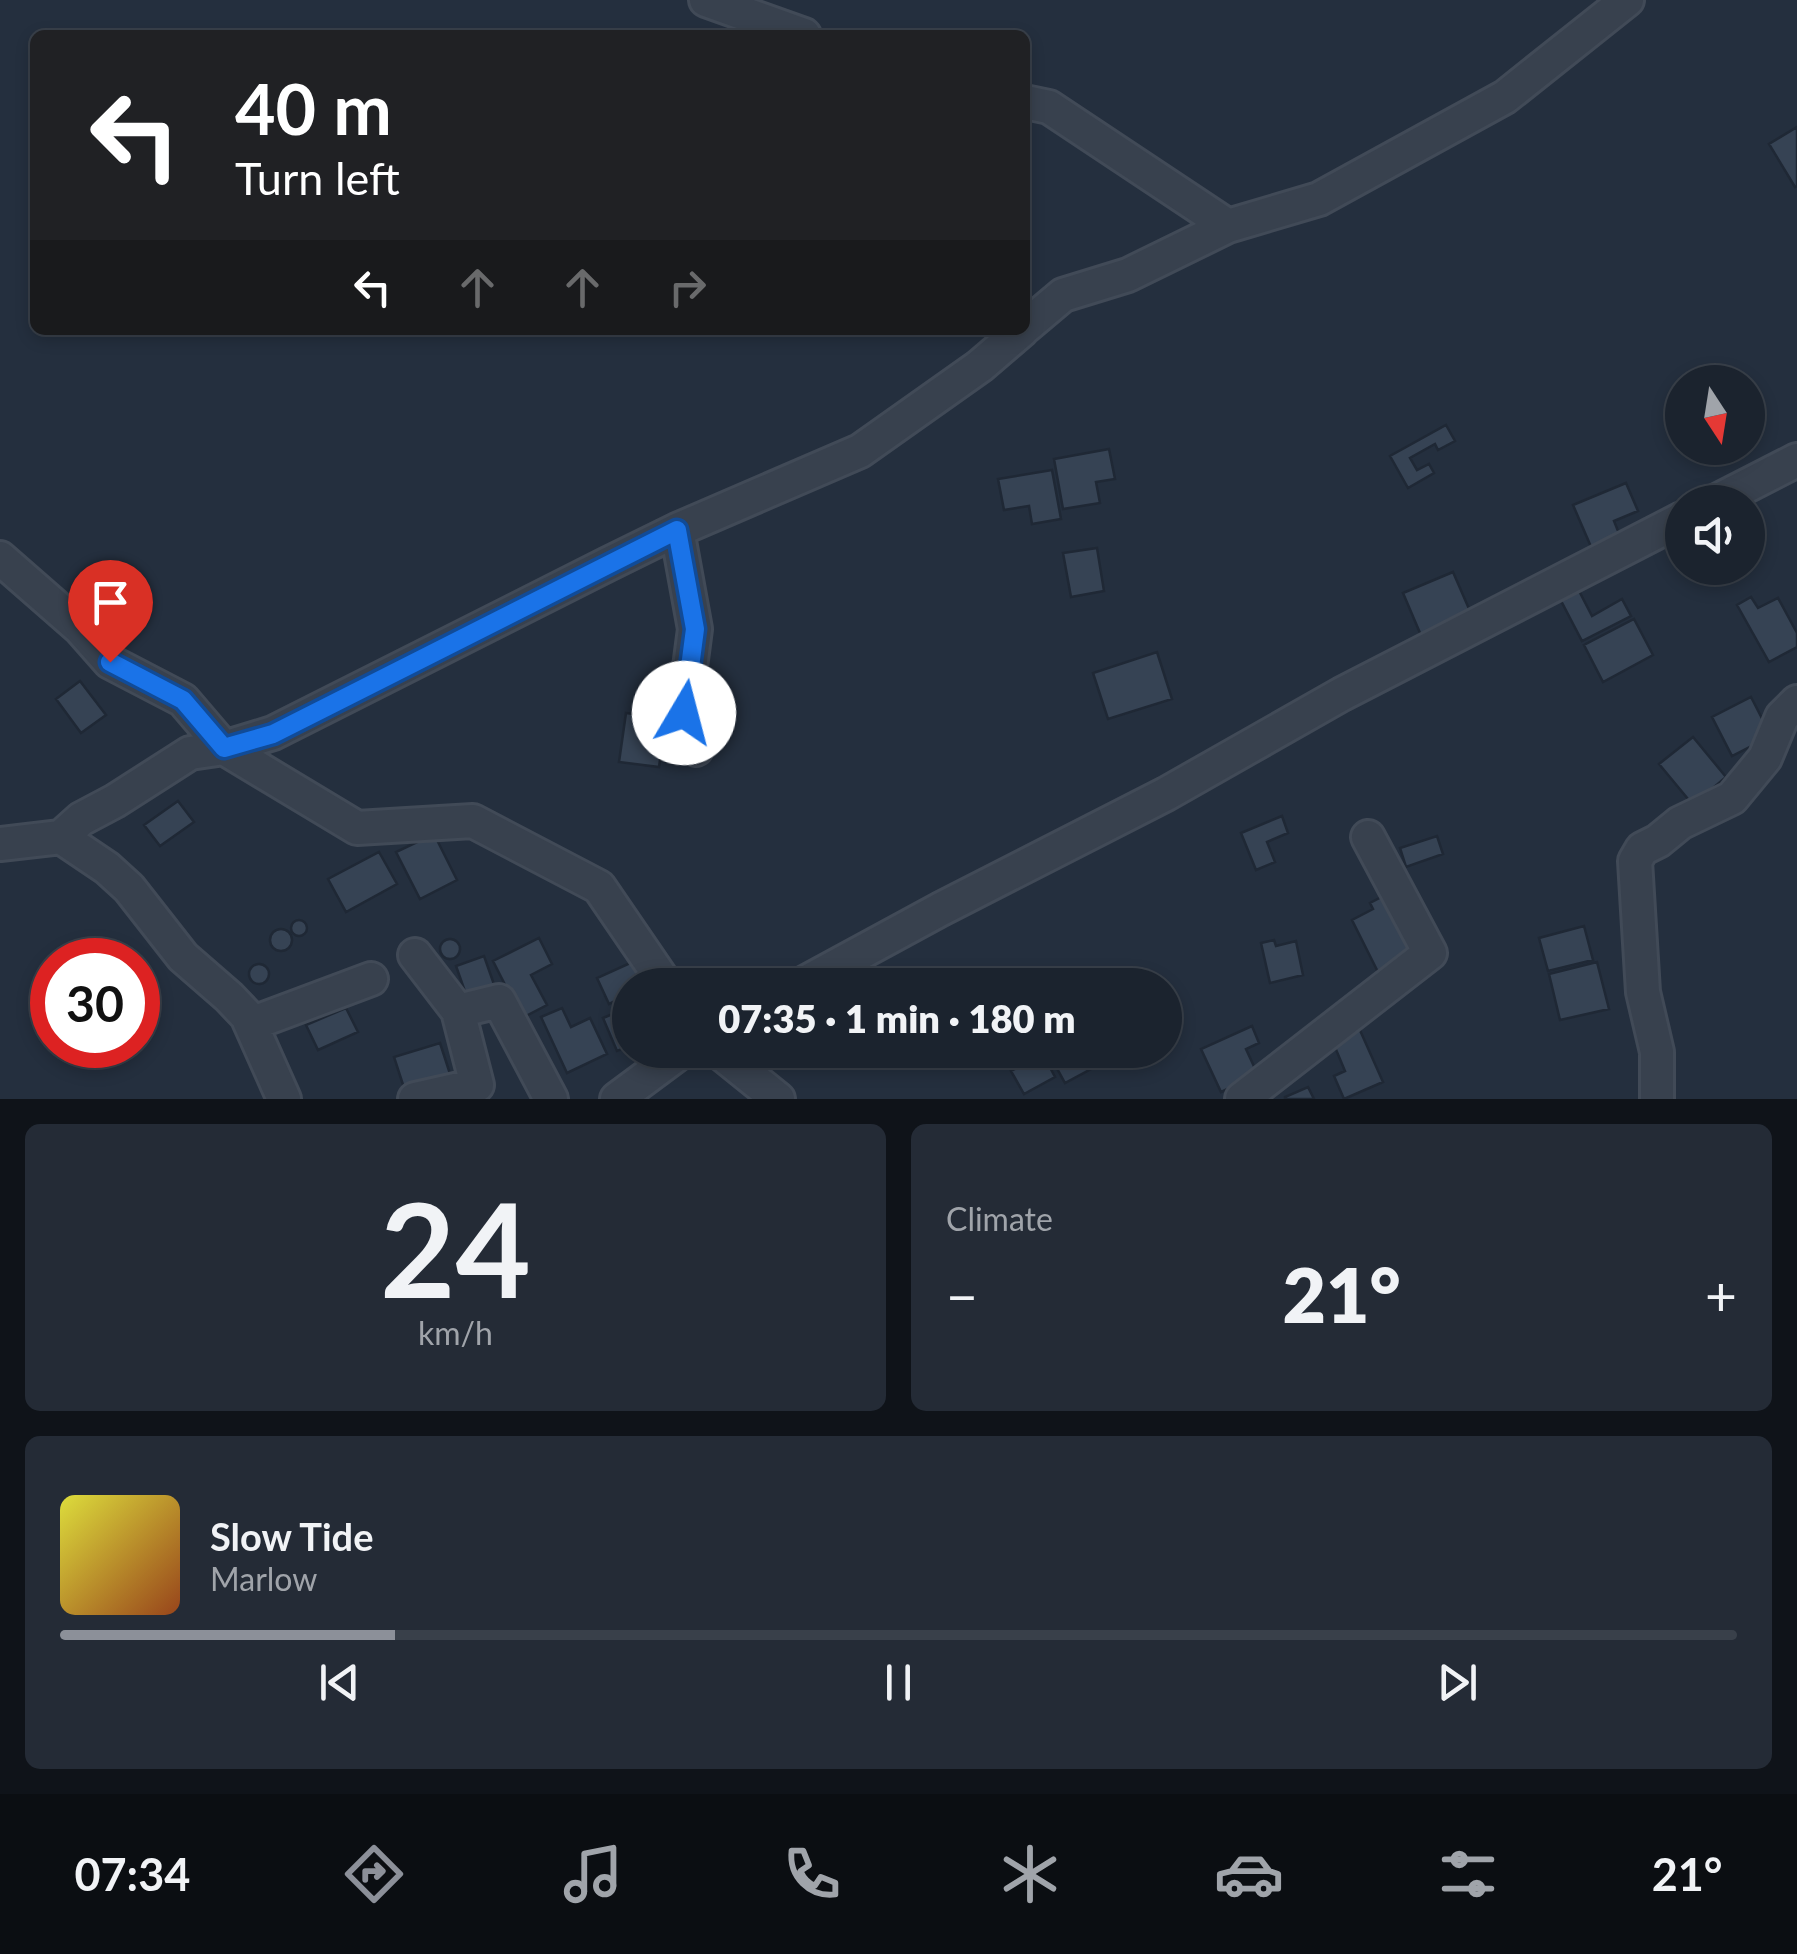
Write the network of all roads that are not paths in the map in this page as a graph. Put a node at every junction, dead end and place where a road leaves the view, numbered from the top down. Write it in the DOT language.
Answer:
graph roads {
  1 [pos="706,0"];
  2 [pos="1627,0"];
  3 [pos="790,30"];
  4 [pos="1030,103"];
  5 [pos="1228,226"];
  6 [pos="1030,324"];
  7 [pos="1017,335"];
  8 [pos="1797,460"];
  9 [pos="1748,485"];
  10 [pos="1665,528"];
  11 [pos="677,530"];
  12 [pos="0,558"];
  13 [pos="1797,702"];
  14 [pos="224,748"];
  15 [pos="696,749"];
  16 [pos="62,837"];
  17 [pos="1368,837"];
  18 [pos="0,844"];
  19 [pos="415,955"];
  20 [pos="654,968"];
  21 [pos="833,968"];
  22 [pos="371,980"];
  23 [pos="458,1011"];
  24 [pos="251,1024"];
  25 [pos="659,1068"];
  26 [pos="739,1068"];
  27 [pos="284,1099"];
  28 [pos="414,1099"];
  29 [pos="551,1099"];
  30 [pos="618,1099"];
  31 [pos="778,1099"];
  32 [pos="1242,1099"];
  33 [pos="1657,1099"];
  1 -- 3 [label="street"];
  2 -- 5 [label="street"];
  4 -- 5 [label="street"];
  5 -- 6 [label="street"];
  7 -- 11 [label="street"];
  8 -- 9 [label="street"];
  10 -- 21 [label="street"];
  11 -- 14 [label="street"];
  11 -- 15 [label="street"];
  12 -- 14 [label="street"];
  13 -- 33 [label="street"];
  14 -- 16 [label="street"];
  14 -- 20 [label="street"];
  16 -- 18 [label="street"];
  16 -- 24 [label="street"];
  17 -- 32 [label="street"];
  19 -- 23 [label="street"];
  22 -- 24 [label="street"];
  23 -- 28 [label="street"];
  23 -- 29 [label="street"];
  24 -- 27 [label="street"];
  25 -- 30 [label="street"];
  26 -- 31 [label="street"];
}
